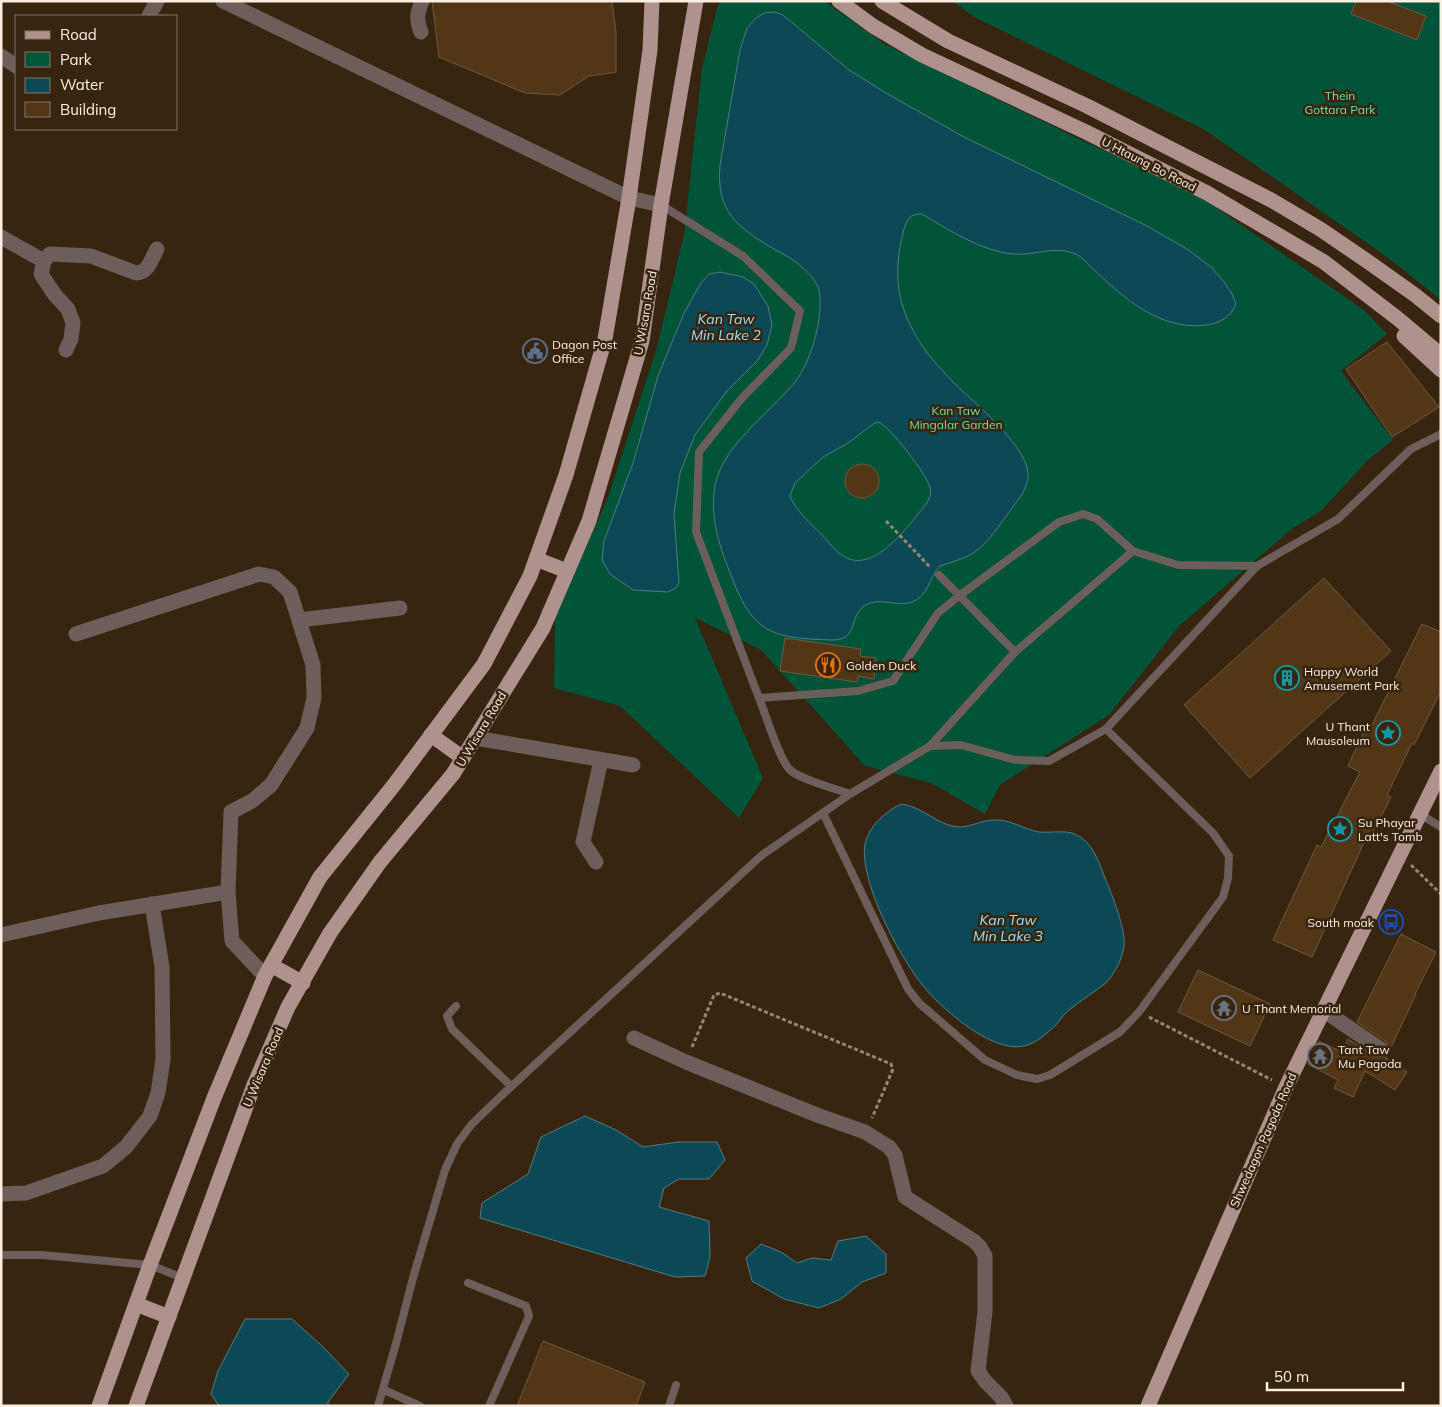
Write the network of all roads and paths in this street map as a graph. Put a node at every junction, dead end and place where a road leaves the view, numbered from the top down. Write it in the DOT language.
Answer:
graph roads {
  1 [pos="157,1"];
  2 [pos="222,1"];
  3 [pos="422,1"];
  4 [pos="652,1"];
  5 [pos="696,1"];
  6 [pos="839,1"];
  7 [pos="882,1"];
  8 [pos="150,15"];
  9 [pos="421,32"];
  10 [pos="1,56"];
  11 [pos="15,65"];
  12 [pos="629,198"];
  13 [pos="661,205"];
  14 [pos="1,237"];
  15 [pos="157,249"];
  16 [pos="44,261"];
  17 [pos="1324,262"];
  18 [pos="1441,316"];
  19 [pos="66,350"];
  20 [pos="1441,354"];
  21 [pos="1441,370"];
  22 [pos="1441,434"];
  23 [pos="886,521"];
  24 [pos="1133,551"];
  25 [pos="536,559"];
  26 [pos="1257,566"];
  27 [pos="567,571"];
  28 [pos="939,575"];
  29 [pos="959,596"];
  30 [pos="400,608"];
  31 [pos="299,620"];
  32 [pos="76,634"];
  33 [pos="1015,652"];
  34 [pos="759,698"];
  35 [pos="1106,729"];
  36 [pos="431,735"];
  37 [pos="475,738"];
  38 [pos="930,746"];
  39 [pos="463,758"];
  40 [pos="601,760"];
  41 [pos="633,765"];
  42 [pos="1441,771"];
  43 [pos="850,794"];
  44 [pos="823,813"];
  45 [pos="1420,814"];
  46 [pos="1441,827"];
  47 [pos="1401,854"];
  48 [pos="596,862"];
  49 [pos="228,892"];
  50 [pos="1441,894"];
  51 [pos="152,904"];
  52 [pos="1,935"];
  53 [pos="268,970"];
  54 [pos="303,983"];
  55 [pos="456,1006"];
  56 [pos="1323,1010"];
  57 [pos="1139,1012"];
  58 [pos="634,1038"];
  59 [pos="1379,1048"];
  60 [pos="686,1062"];
  61 [pos="1255,1071"];
  62 [pos="512,1086"];
  63 [pos="865,1132"];
  64 [pos="1,1194"];
  65 [pos="1,1255"];
  66 [pos="150,1265"];
  67 [pos="183,1278"];
  68 [pos="468,1283"];
  69 [pos="136,1304"];
  70 [pos="169,1317"];
  71 [pos="676,1385"];
  72 [pos="384,1390"];
  73 [pos="99,1406"];
  74 [pos="136,1406"];
  75 [pos="378,1406"];
  76 [pos="420,1406"];
  77 [pos="489,1406"];
  78 [pos="669,1406"];
  79 [pos="1006,1406"];
  80 [pos="1148,1406"];
  1 -- 8 [label="street"];
  2 -- 12 [label="street"];
  3 -- 9 [label="street"];
  4 -- 12 [label="main road"];
  5 -- 13 [label="main road, U Wisara Road"];
  6 -- 17 [label="main road, U Htaung Bo Road"];
  7 -- 18 [label="main road, U Htaung Bo Road"];
  10 -- 11 [label="street"];
  12 -- 13 [label="street"];
  12 -- 25 [label="main road"];
  13 -- 27 [label="main road, U Wisara Road"];
  13 -- 34 [label="lane"];
  14 -- 16 [label="street"];
  15 -- 16 [label="street"];
  16 -- 19 [label="street"];
  17 -- 20 [label="main road, U Htaung Bo Road"];
  17 -- 21 [label="main road"];
  22 -- 26 [label="lane"];
  23 -- 28 [label="path"];
  24 -- 26 [label="lane"];
  24 -- 29 [label="lane"];
  24 -- 33 [label="lane"];
  25 -- 27 [label="main road"];
  25 -- 36 [label="main road"];
  26 -- 35 [label="lane"];
  27 -- 37 [label="main road, U Wisara Road"];
  28 -- 29 [label="lane"];
  29 -- 33 [label="lane"];
  29 -- 34 [label="lane"];
  30 -- 31 [label="street"];
  31 -- 32 [label="street"];
  31 -- 49 [label="street"];
  33 -- 38 [label="lane"];
  34 -- 43 [label="lane"];
  35 -- 38 [label="lane"];
  35 -- 57 [label="lane"];
  36 -- 39 [label="main road"];
  36 -- 53 [label="main road"];
  37 -- 39 [label="main road, U Wisara Road"];
  37 -- 40 [label="street"];
  38 -- 43 [label="lane"];
  39 -- 54 [label="main road, U Wisara Road"];
  40 -- 41 [label="street"];
  40 -- 48 [label="street"];
  42 -- 45 [label="main road, Shwedagon Pagoda Road"];
  43 -- 44 [label="lane"];
  44 -- 57 [label="lane"];
  44 -- 62 [label="lane"];
  45 -- 46 [label="lane"];
  45 -- 47 [label="main road, Shwedagon Pagoda Road"];
  47 -- 50 [label="path"];
  47 -- 56 [label="main road, Shwedagon Pagoda Road"];
  49 -- 51 [label="street"];
  49 -- 53 [label="street"];
  51 -- 52 [label="street"];
  51 -- 64 [label="street"];
  53 -- 54 [label="main road"];
  53 -- 66 [label="main road"];
  54 -- 67 [label="main road, U Wisara Road"];
  55 -- 62 [label="lane"];
  56 -- 59 [label="street"];
  56 -- 80 [label="main road, Shwedagon Pagoda Road"];
  57 -- 61 [label="path"];
  58 -- 60 [label="street"];
  60 -- 63 [label="street"];
  60 -- 63 [label="path"];
  62 -- 72 [label="lane"];
  63 -- 79 [label="street"];
  65 -- 66 [label="lane"];
  66 -- 67 [label="lane"];
  66 -- 69 [label="main road"];
  67 -- 70 [label="main road, U Wisara Road"];
  68 -- 77 [label="lane"];
  69 -- 70 [label="main road"];
  69 -- 73 [label="main road"];
  70 -- 74 [label="main road, U Wisara Road"];
  71 -- 78 [label="lane"];
  72 -- 75 [label="lane"];
  72 -- 76 [label="lane"];
}
